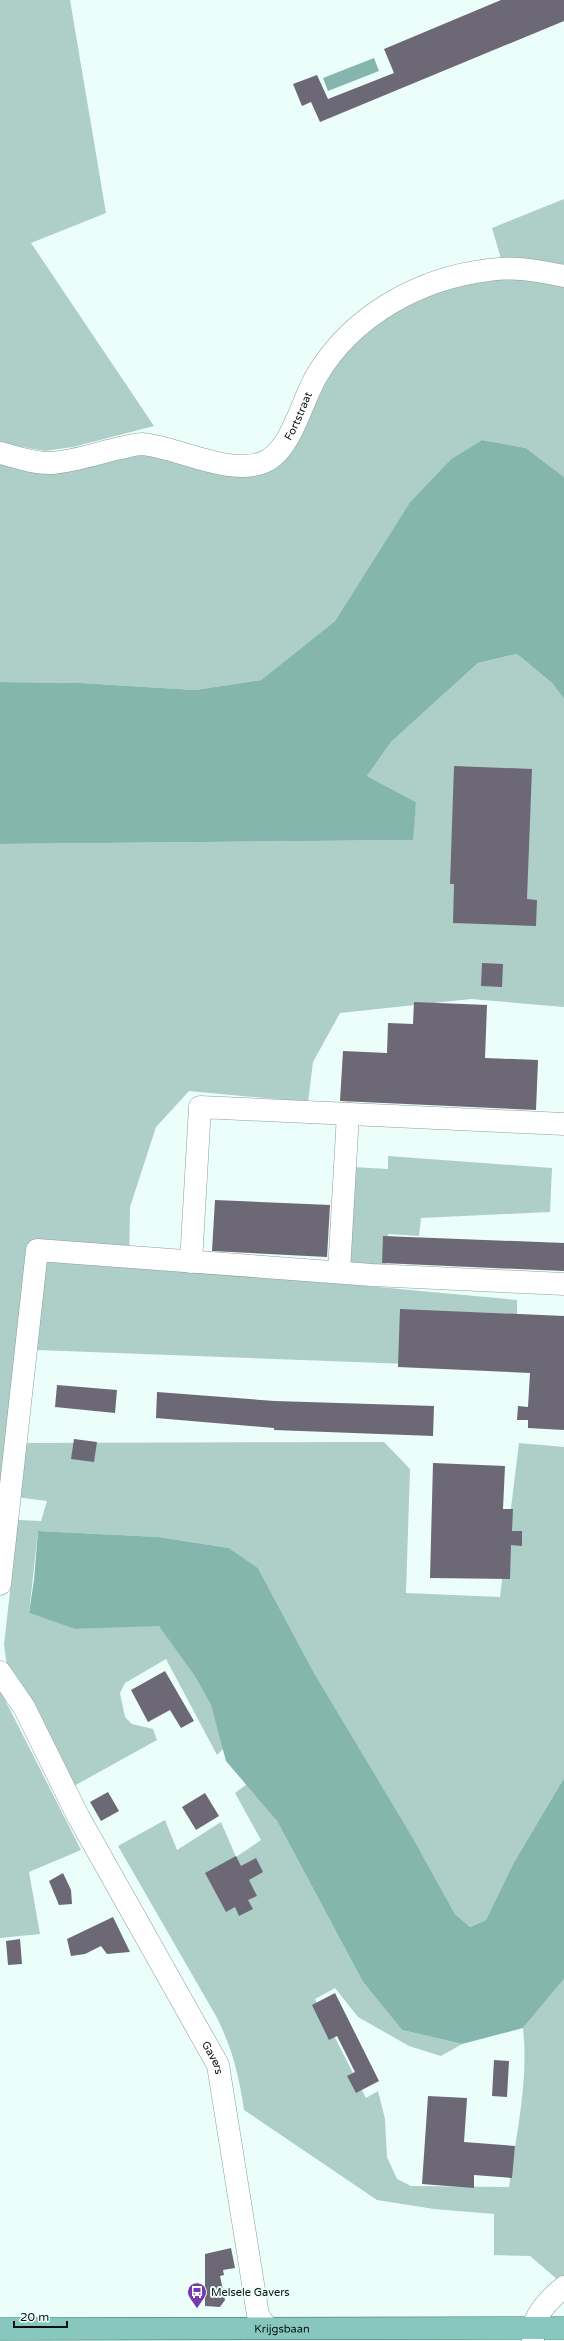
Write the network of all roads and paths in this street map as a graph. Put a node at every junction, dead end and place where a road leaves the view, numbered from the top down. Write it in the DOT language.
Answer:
graph roads {
  1 [pos="564,276"];
  2 [pos="0,453"];
  3 [pos="348,1114"];
  4 [pos="564,1124"];
  5 [pos="191,1262"];
  6 [pos="339,1272"];
  7 [pos="564,1284"];
  8 [pos="0,1584"];
  9 [pos="0,1672"];
  10 [pos="564,2287"];
  11 [pos="267,2328"];
  12 [pos="564,2328"];
  13 [pos="0,2329"];
  14 [pos="532,2335"];
  1 -- 2 [label="street, Fortstraat"];
  3 -- 4 [label="street"];
  3 -- 5 [label="street"];
  3 -- 6 [label="street"];
  5 -- 6 [label="street"];
  5 -- 8 [label="street"];
  6 -- 7 [label="street"];
  9 -- 11 [label="street, Gavers"];
  10 -- 14 [label="street"];
  11 -- 13 [label="main road, Krijgsbaan"];
  11 -- 14 [label="main road, Krijgsbaan"];
  12 -- 14 [label="main road, Krijgsbaan"];
}
